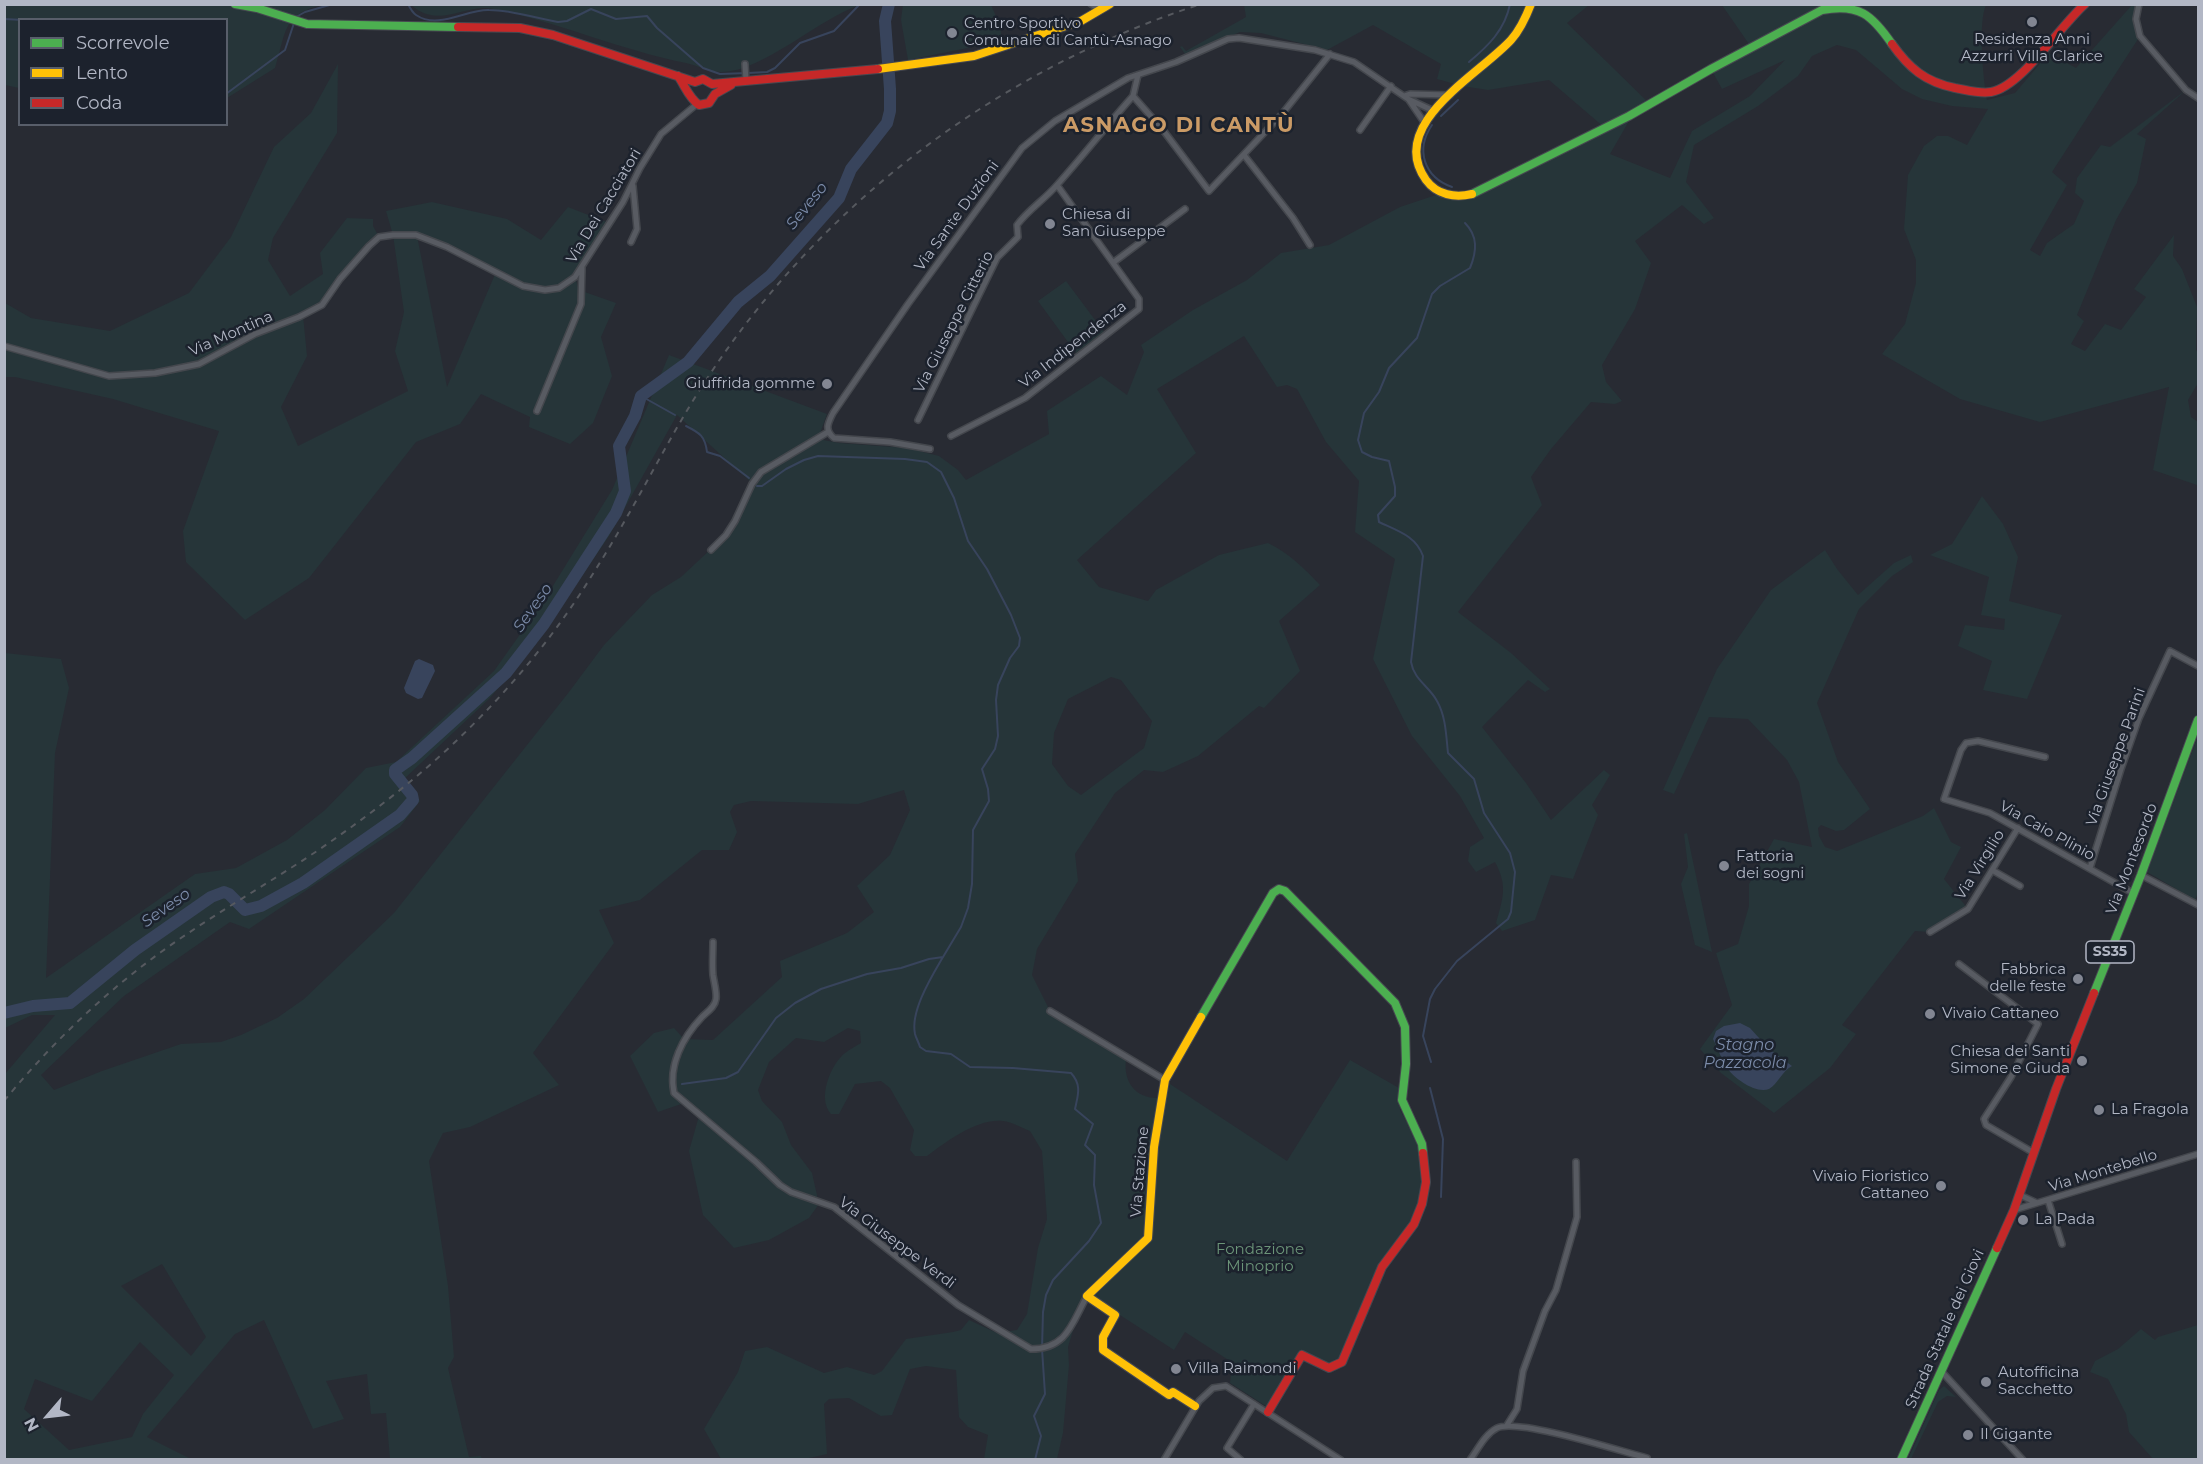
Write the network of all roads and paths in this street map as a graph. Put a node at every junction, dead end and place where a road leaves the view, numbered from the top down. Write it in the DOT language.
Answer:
graph roads {
  1 [pos="235,4"];
  2 [pos="1091,4"];
  3 [pos="1110,4"];
  4 [pos="1531,4"];
  5 [pos="2085,4"];
  6 [pos="2139,4"];
  7 [pos="1100,10"];
  8 [pos="1330,54"];
  9 [pos="745,64"];
  10 [pos="676,74"];
  11 [pos="1138,75"];
  12 [pos="746,76"];
  13 [pos="695,82"];
  14 [pos="735,83"];
  15 [pos="712,84"];
  16 [pos="1391,86"];
  17 [pos="690,93"];
  18 [pos="715,94"];
  19 [pos="1451,95"];
  20 [pos="1133,96"];
  21 [pos="1406,97"];
  22 [pos="2199,98"];
  23 [pos="697,104"];
  24 [pos="1434,111"];
  25 [pos="685,115"];
  26 [pos="1425,122"];
  27 [pos="1360,130"];
  28 [pos="1244,154"];
  29 [pos="632,184"];
  30 [pos="1057,185"];
  31 [pos="1185,208"];
  32 [pos="631,242"];
  33 [pos="1311,245"];
  34 [pos="369,246"];
  35 [pos="1114,262"];
  36 [pos="582,266"];
  37 [pos="4,346"];
  38 [pos="537,411"];
  39 [pos="918,420"];
  40 [pos="828,432"];
  41 [pos="951,436"];
  42 [pos="930,449"];
  43 [pos="711,550"];
  44 [pos="2199,666"];
  45 [pos="2199,720"];
  46 [pos="2045,757"];
  47 [pos="2018,828"];
  48 [pos="2090,868"];
  49 [pos="1992,870"];
  50 [pos="2141,875"];
  51 [pos="2020,886"];
  52 [pos="2133,893"];
  53 [pos="2198,902"];
  54 [pos="1930,932"];
  55 [pos="713,942"];
  56 [pos="1959,964"];
  57 [pos="1050,1011"];
  58 [pos="1165,1080"];
  59 [pos="2034,1154"];
  60 [pos="2199,1154"];
  61 [pos="1576,1162"];
  62 [pos="2020,1195"];
  63 [pos="2048,1200"];
  64 [pos="2040,1202"];
  65 [pos="2014,1210"];
  66 [pos="2062,1244"];
  67 [pos="1087,1296"];
  68 [pos="1941,1374"];
  69 [pos="1254,1404"];
  70 [pos="1195,1406"];
  71 [pos="1268,1412"];
  72 [pos="1508,1425"];
  73 [pos="1647,1458"];
  74 [pos="1164,1460"];
  75 [pos="1241,1460"];
  76 [pos="1341,1460"];
  77 [pos="1470,1460"];
  78 [pos="1901,1460"];
  79 [pos="2023,1460"];
  1 -- 10 [label="main road"];
  2 -- 7 [label="street"];
  3 -- 7 [label="main road"];
  4 -- 19 [label="main road"];
  5 -- 26 [label="main road"];
  6 -- 22 [label="street"];
  7 -- 12 [label="main road"];
  8 -- 11 [label="street, Via Sante Duzioni"];
  8 -- 16 [label="street, Via Sante Duzioni"];
  8 -- 28 [label="street"];
  9 -- 12 [label="street"];
  10 -- 13 [label="main road"];
  10 -- 17 [label="main road"];
  11 -- 20 [label="street"];
  11 -- 40 [label="street, Via Sante Duzioni"];
  12 -- 14 [label="main road"];
  13 -- 15 [label="main road"];
  13 -- 17 [label="main road"];
  14 -- 15 [label="main road"];
  14 -- 18 [label="main road"];
  15 -- 18 [label="main road"];
  16 -- 21 [label="street, Via Sante Duzioni"];
  16 -- 27 [label="street"];
  17 -- 23 [label="main road"];
  17 -- 25 [label="street"];
  18 -- 23 [label="main road"];
  19 -- 21 [label="street"];
  19 -- 24 [label="main road"];
  20 -- 28 [label="street"];
  20 -- 30 [label="street, Via Giuseppe Citterio"];
  21 -- 24 [label="street"];
  21 -- 26 [label="street"];
  23 -- 25 [label="street, Via Dei Cacciatori"];
  24 -- 26 [label="main road"];
  25 -- 29 [label="street, Via Dei Cacciatori"];
  28 -- 33 [label="street"];
  29 -- 32 [label="street"];
  29 -- 36 [label="street, Via Dei Cacciatori"];
  30 -- 35 [label="street, Via Indipendenza"];
  30 -- 39 [label="street, Via Giuseppe Citterio"];
  31 -- 35 [label="street"];
  34 -- 36 [label="street, Via Dei Cacciatori"];
  34 -- 37 [label="street, Via Montina"];
  35 -- 41 [label="street, Via Indipendenza"];
  36 -- 38 [label="street"];
  40 -- 42 [label="street"];
  40 -- 43 [label="street"];
  44 -- 48 [label="street, Via Giuseppe Parini"];
  45 -- 50 [label="main road, Via Montesordo / SS35"];
  46 -- 47 [label="street, Via Caio Plinio"];
  47 -- 48 [label="street, Via Caio Plinio"];
  47 -- 49 [label="street, Via Virgilio"];
  48 -- 52 [label="street, Via Caio Plinio"];
  49 -- 51 [label="street"];
  49 -- 54 [label="street, Via Virgilio"];
  50 -- 52 [label="main road, Via Montesordo / SS35"];
  50 -- 53 [label="street"];
  52 -- 59 [label="main road, Via Montesordo / SS35"];
  55 -- 67 [label="street, Via Giuseppe Verdi"];
  56 -- 59 [label="street"];
  57 -- 58 [label="street"];
  58 -- 67 [label="main road, Via Stazione"];
  58 -- 71 [label="main road"];
  59 -- 62 [label="main road, Via Montesordo / SS35"];
  60 -- 63 [label="street, Via Montebello"];
  61 -- 72 [label="street"];
  62 -- 64 [label="street"];
  62 -- 65 [label="main road, Via Montesordo / SS35"];
  63 -- 64 [label="street, Via Montebello"];
  63 -- 66 [label="street"];
  64 -- 65 [label="street, Via Montebello"];
  65 -- 68 [label="main road, Strada Statale dei Giovi / SS35"];
  67 -- 70 [label="main road"];
  68 -- 78 [label="main road, Strada Statale dei Giovi / SS35"];
  68 -- 79 [label="street"];
  69 -- 70 [label="street"];
  69 -- 71 [label="street"];
  69 -- 75 [label="street"];
  70 -- 74 [label="street"];
  71 -- 76 [label="street"];
  72 -- 73 [label="street"];
  72 -- 77 [label="street"];
}
